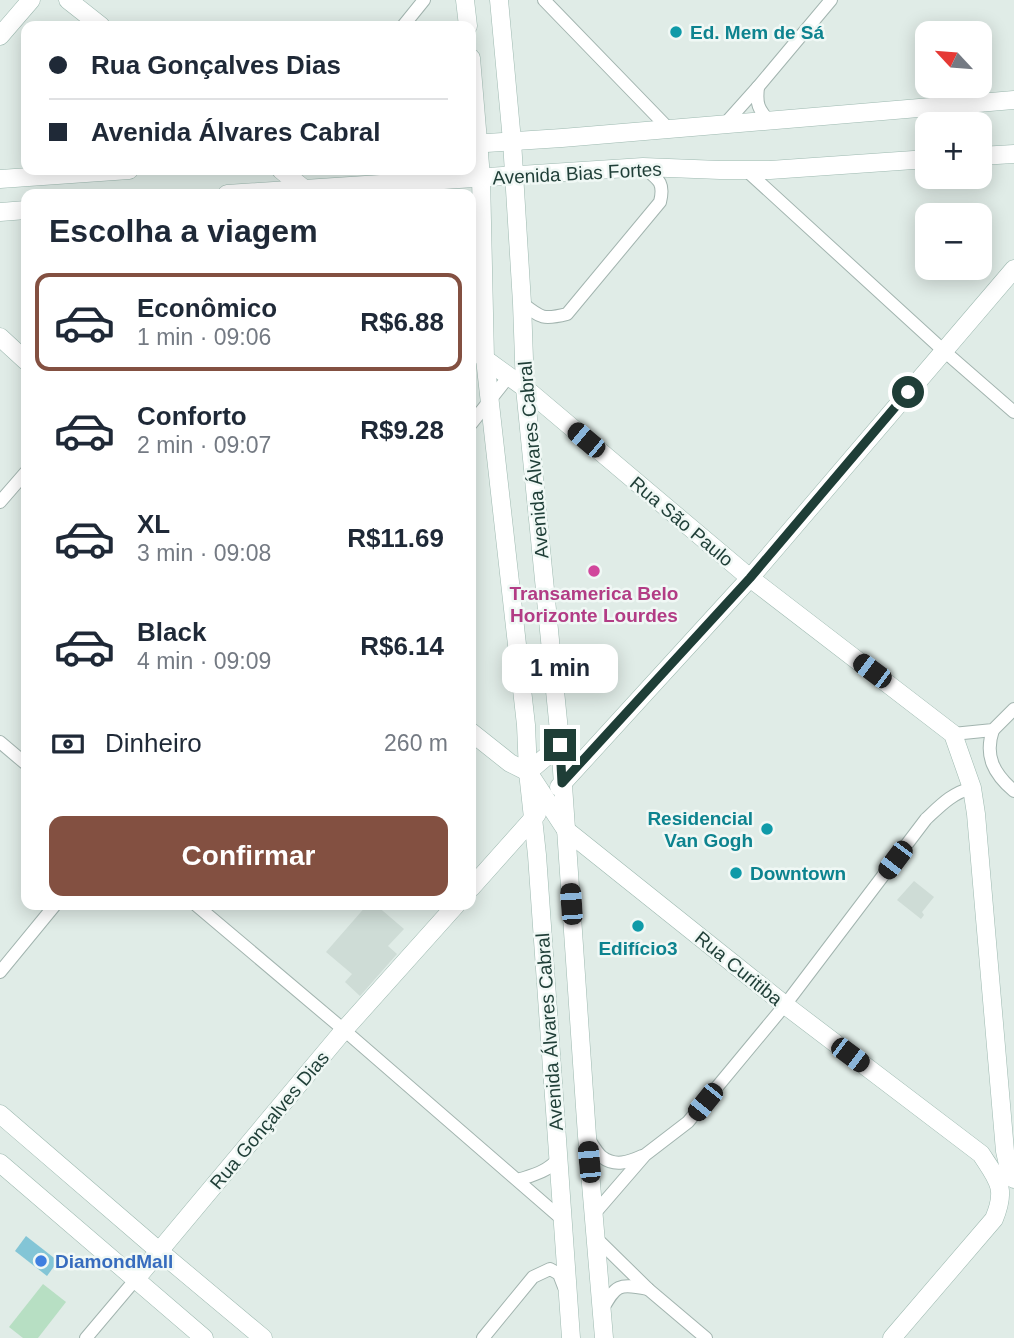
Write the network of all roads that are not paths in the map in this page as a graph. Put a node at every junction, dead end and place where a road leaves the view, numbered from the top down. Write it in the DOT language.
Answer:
graph roads {
  1 [pos="31,0"];
  2 [pos="68,0"];
  3 [pos="424,0"];
  4 [pos="466,0"];
  5 [pos="499,0"];
  6 [pos="544,0"];
  7 [pos="831,0"];
  8 [pos="95,21"];
  9 [pos="407,21"];
  10 [pos="468,21"];
  11 [pos="0,36"];
  12 [pos="758,87"];
  13 [pos="1014,100"];
  14 [pos="769,122"];
  15 [pos="724,125"];
  16 [pos="669,129"];
  17 [pos="512,141"];
  18 [pos="476,144"];
  19 [pos="476,153"];
  20 [pos="1014,154"];
  21 [pos="992,155"];
  22 [pos="915,160"];
  23 [pos="643,167"];
  24 [pos="745,170"];
  25 [pos="769,170"];
  26 [pos="57,175"];
  27 [pos="287,175"];
  28 [pos="514,176"];
  29 [pos="481,177"];
  30 [pos="0,179"];
  31 [pos="305,189"];
  32 [pos="366,189"];
  33 [pos="769,190"];
  34 [pos="21,210"];
  35 [pos="0,212"];
  36 [pos="1014,269"];
  37 [pos="522,303"];
  38 [pos="0,337"];
  39 [pos="476,350"];
  40 [pos="944,351"];
  41 [pos="21,356"];
  42 [pos="485,359"];
  43 [pos="509,376"];
  44 [pos="525,388"];
  45 [pos="490,402"];
  46 [pos="1014,412"];
  47 [pos="476,418"];
  48 [pos="21,478"];
  49 [pos="0,502"];
  50 [pos="750,578"];
  51 [pos="1014,709"];
  52 [pos="993,730"];
  53 [pos="953,734"];
  54 [pos="476,736"];
  55 [pos="0,742"];
  56 [pos="560,745"];
  57 [pos="21,760"];
  58 [pos="528,772"];
  59 [pos="562,783"];
  60 [pos="972,788"];
  61 [pos="1014,792"];
  62 [pos="547,802"];
  63 [pos="534,818"];
  64 [pos="566,830"];
  65 [pos="476,882"];
  66 [pos="51,910"];
  67 [pos="201,910"];
  68 [pos="452,910"];
  69 [pos="0,972"];
  70 [pos="785,1005"];
  71 [pos="344,1030"];
  72 [pos="0,1114"];
  73 [pos="587,1136"];
  74 [pos="1005,1151"];
  75 [pos="981,1154"];
  76 [pos="645,1155"];
  77 [pos="558,1159"];
  78 [pos="0,1163"];
  79 [pos="1014,1179"];
  80 [pos="518,1180"];
  81 [pos="594,1214"];
  82 [pos="563,1220"];
  83 [pos="596,1238"];
  84 [pos="159,1251"];
  85 [pos="135,1280"];
  86 [pos="648,1289"];
  87 [pos="568,1297"];
  88 [pos="601,1312"];
  89 [pos="86,1338"];
  90 [pos="204,1338"];
  91 [pos="263,1338"];
  92 [pos="483,1338"];
  93 [pos="571,1338"];
  94 [pos="604,1338"];
  95 [pos="706,1338"];
  96 [pos="892,1338"];
  1 -- 11 [label="street"];
  2 -- 8 [label="street"];
  3 -- 9 [label="street"];
  4 -- 10 [label="street"];
  5 -- 17 [label="street, Avenida Álvares Cabral"];
  6 -- 16 [label="street"];
  7 -- 12 [label="street"];
  12 -- 14 [label="street"];
  12 -- 15 [label="street"];
  13 -- 14 [label="street, Avenida Bias Fortes"];
  14 -- 15 [label="street, Avenida Bias Fortes"];
  15 -- 16 [label="street, Avenida Bias Fortes"];
  16 -- 17 [label="street, Avenida Bias Fortes"];
  17 -- 18 [label="street, Avenida Bias Fortes"];
  17 -- 28 [label="street, Avenida Álvares Cabral"];
  19 -- 29 [label="street, Avenida Álvares Cabral"];
  20 -- 21 [label="street"];
  22 -- 25 [label="street, Avenida Bias Fortes"];
  23 -- 24 [label="street, Avenida Bias Fortes"];
  23 -- 28 [label="street, Avenida Bias Fortes"];
  23 -- 37 [label="street"];
  24 -- 25 [label="street, Avenida Bias Fortes"];
  24 -- 33 [label="street"];
  25 -- 33 [label="street"];
  26 -- 30 [label="street"];
  27 -- 31 [label="street"];
  28 -- 29 [label="street, Avenida Bias Fortes"];
  28 -- 37 [label="street, Avenida Álvares Cabral"];
  29 -- 32 [label="street, Avenida Bias Fortes"];
  29 -- 42 [label="street, Avenida Álvares Cabral"];
  33 -- 40 [label="street"];
  34 -- 35 [label="street"];
  36 -- 40 [label="street"];
  37 -- 44 [label="street, Avenida Álvares Cabral"];
  38 -- 41 [label="street"];
  39 -- 42 [label="street, Rua São Paulo"];
  40 -- 46 [label="street"];
  40 -- 50 [label="street"];
  42 -- 43 [label="street, Rua São Paulo"];
  42 -- 45 [label="street, Avenida Álvares Cabral"];
  43 -- 44 [label="street, Rua São Paulo"];
  43 -- 45 [label="street"];
  44 -- 50 [label="street, Rua São Paulo"];
  44 -- 56 [label="street, Avenida Álvares Cabral"];
  45 -- 47 [label="street"];
  45 -- 58 [label="street, Avenida Álvares Cabral"];
  48 -- 49 [label="street"];
  50 -- 53 [label="street, Rua São Paulo"];
  50 -- 59 [label="street"];
  51 -- 52 [label="street"];
  52 -- 53 [label="street"];
  52 -- 61 [label="street"];
  53 -- 60 [label="street"];
  54 -- 58 [label="street, Rua Curitiba"];
  55 -- 57 [label="street"];
  56 -- 58 [label="street"];
  56 -- 59 [label="street, Avenida Álvares Cabral"];
  58 -- 62 [label="street, Rua Curitiba"];
  58 -- 63 [label="street, Avenida Álvares Cabral"];
  59 -- 62 [label="street"];
  59 -- 64 [label="street, Avenida Álvares Cabral"];
  60 -- 70 [label="street"];
  60 -- 74 [label="street"];
  62 -- 63 [label="street"];
  62 -- 64 [label="street, Rua Curitiba"];
  63 -- 65 [label="street"];
  63 -- 77 [label="street, Avenida Álvares Cabral"];
  64 -- 70 [label="street, Rua Curitiba"];
  64 -- 73 [label="street, Avenida Álvares Cabral"];
  66 -- 69 [label="street"];
  67 -- 71 [label="street"];
  68 -- 71 [label="street, Rua Gonçalves Dias"];
  70 -- 75 [label="street, Rua Curitiba"];
  70 -- 76 [label="street"];
  71 -- 80 [label="street"];
  71 -- 84 [label="street, Rua Gonçalves Dias"];
  72 -- 84 [label="street"];
  73 -- 76 [label="street"];
  73 -- 81 [label="street, Avenida Álvares Cabral"];
  74 -- 75 [label="street"];
  74 -- 79 [label="street"];
  75 -- 96 [label="street, Rua Curitiba"];
  76 -- 81 [label="street"];
  77 -- 80 [label="street"];
  77 -- 82 [label="street, Avenida Álvares Cabral"];
  78 -- 85 [label="street"];
  80 -- 82 [label="street"];
  81 -- 83 [label="street, Avenida Álvares Cabral"];
  82 -- 87 [label="street, Avenida Álvares Cabral"];
  83 -- 86 [label="street"];
  83 -- 88 [label="street, Avenida Álvares Cabral"];
  84 -- 85 [label="street, Rua Gonçalves Dias"];
  84 -- 91 [label="street"];
  85 -- 89 [label="street, Rua Gonçalves Dias"];
  85 -- 90 [label="street"];
  86 -- 88 [label="street"];
  86 -- 95 [label="street"];
  87 -- 92 [label="street"];
  87 -- 93 [label="street, Avenida Álvares Cabral"];
  88 -- 94 [label="street, Avenida Álvares Cabral"];
}
